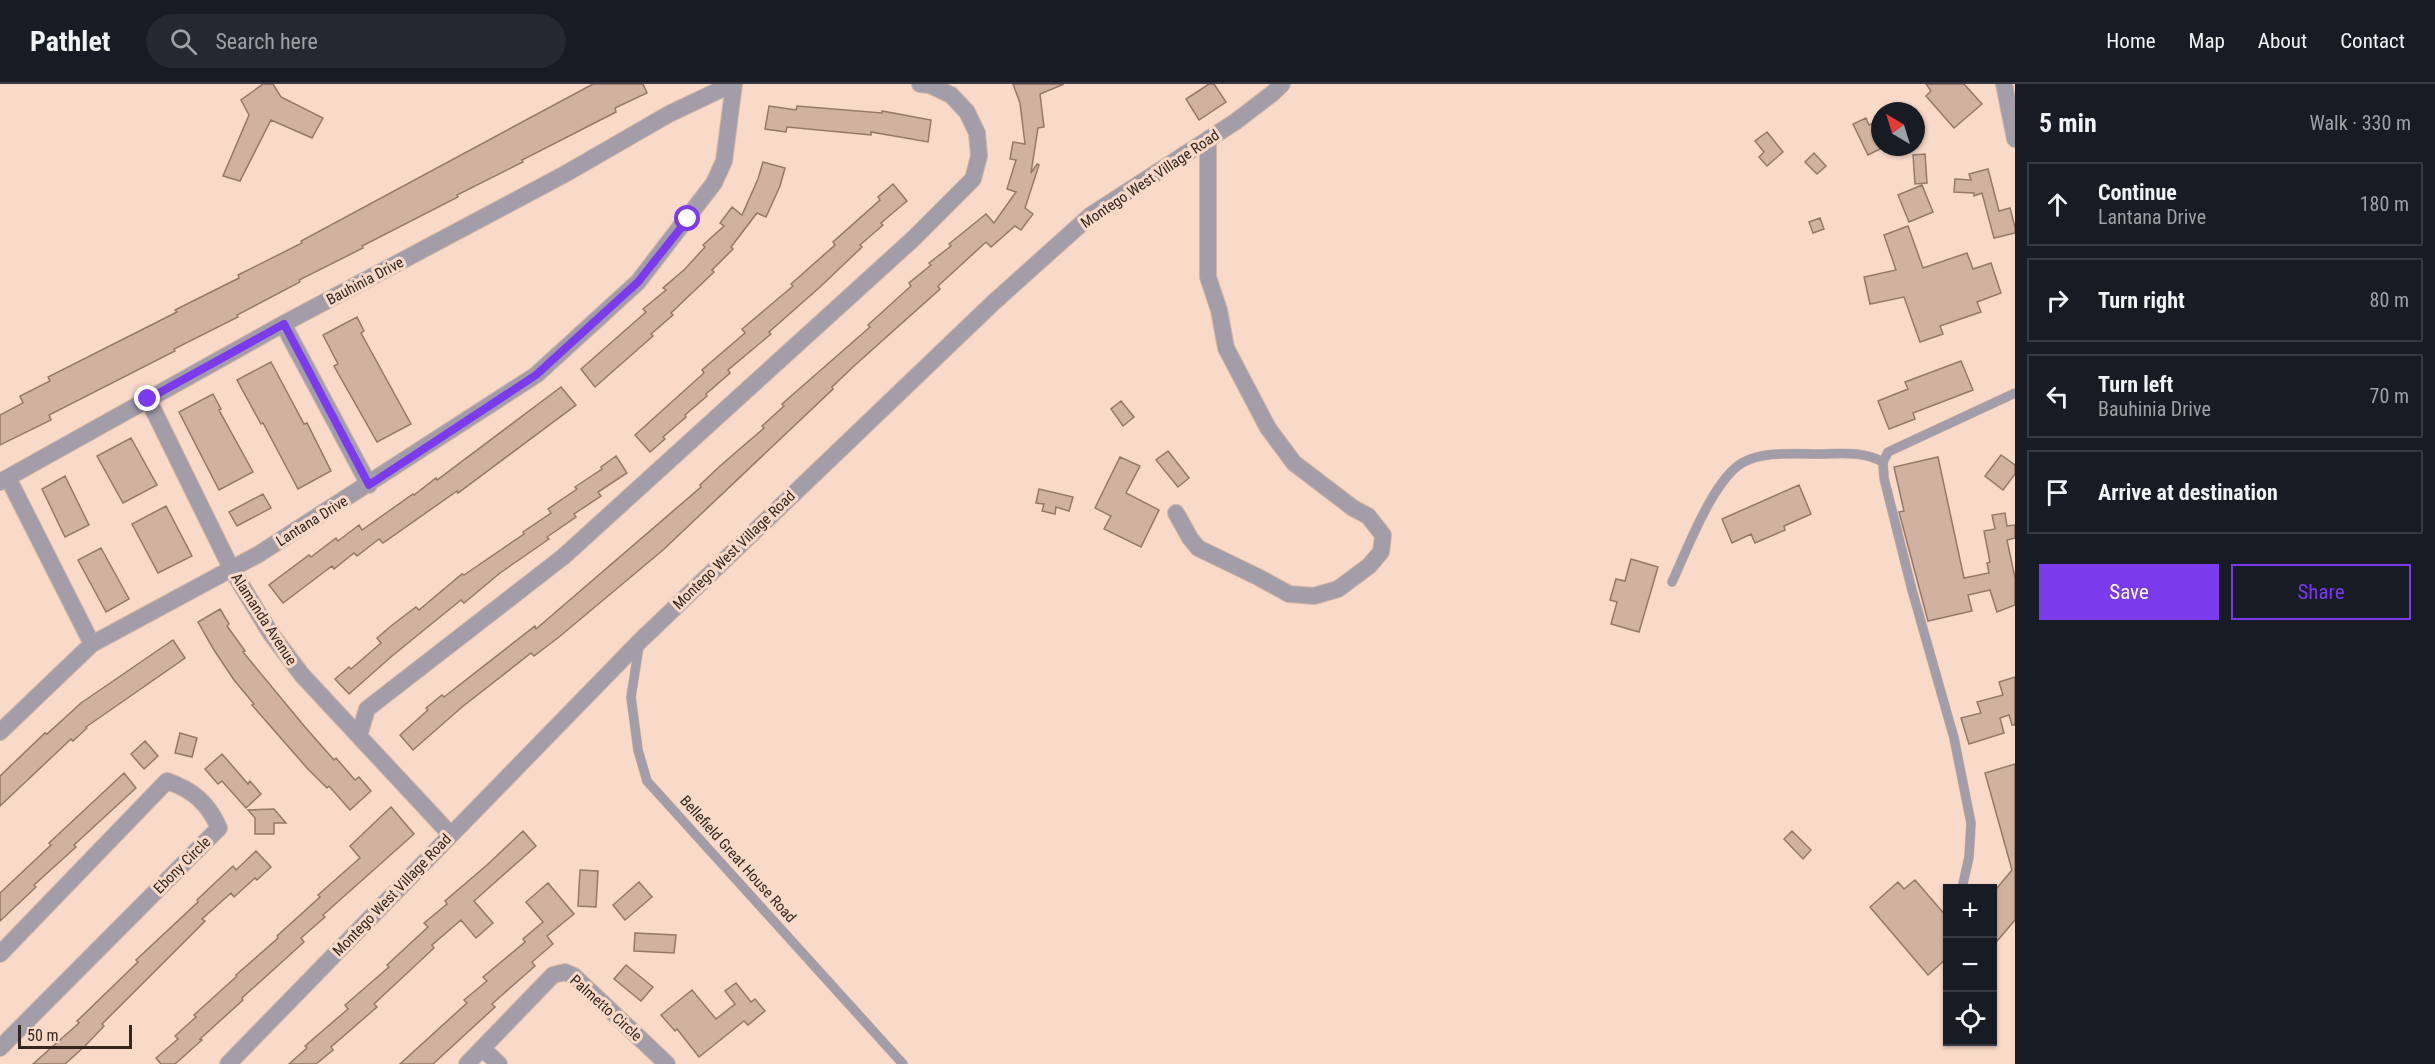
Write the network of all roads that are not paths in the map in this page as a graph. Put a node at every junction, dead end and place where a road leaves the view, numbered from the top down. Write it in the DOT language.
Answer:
graph roads {
  1 [pos="733,84"];
  2 [pos="920,84"];
  3 [pos="1282,84"];
  4 [pos="2004,84"];
  5 [pos="1208,139"];
  6 [pos="2015,139"];
  7 [pos="284,324"];
  8 [pos="2015,393"];
  9 [pos="148,399"];
  10 [pos="1882,462"];
  11 [pos="4,480"];
  12 [pos="369,485"];
  13 [pos="1176,513"];
  14 [pos="232,570"];
  15 [pos="1672,582"];
  16 [pos="640,641"];
  17 [pos="92,644"];
  18 [pos="0,732"];
  19 [pos="359,736"];
  20 [pos="451,835"];
  21 [pos="1963,884"];
  22 [pos="0,954"];
  23 [pos="0,1048"];
  24 [pos="483,1049"];
  25 [pos="228,1064"];
  26 [pos="467,1064"];
  27 [pos="499,1064"];
  28 [pos="668,1064"];
  29 [pos="903,1064"];
  1 -- 7 [label="street, Bauhinia Drive"];
  1 -- 12 [label="street, Lantana Drive"];
  2 -- 19 [label="street"];
  3 -- 5 [label="street, Montego West Village Road"];
  4 -- 6 [label="street"];
  5 -- 13 [label="street"];
  5 -- 16 [label="street, Montego West Village Road"];
  7 -- 9 [label="street, Bauhinia Drive"];
  7 -- 12 [label="street"];
  8 -- 10 [label="lane"];
  9 -- 11 [label="street, Bauhinia Drive"];
  9 -- 14 [label="street, Alamanda Avenue"];
  10 -- 15 [label="lane"];
  10 -- 21 [label="lane"];
  11 -- 17 [label="street"];
  12 -- 14 [label="street, Lantana Drive"];
  14 -- 17 [label="street, Lantana Drive"];
  14 -- 19 [label="street, Alamanda Avenue"];
  16 -- 20 [label="street, Montego West Village Road"];
  16 -- 29 [label="lane, Bellefield Great House Road"];
  17 -- 18 [label="street, Lantana Drive"];
  19 -- 20 [label="street, Alamanda Avenue"];
  20 -- 25 [label="street, Montego West Village Road"];
  22 -- 23 [label="street, Ebony Circle"];
  24 -- 26 [label="street, Palmetto Circle"];
  24 -- 27 [label="street"];
  24 -- 28 [label="street, Palmetto Circle"];
}
